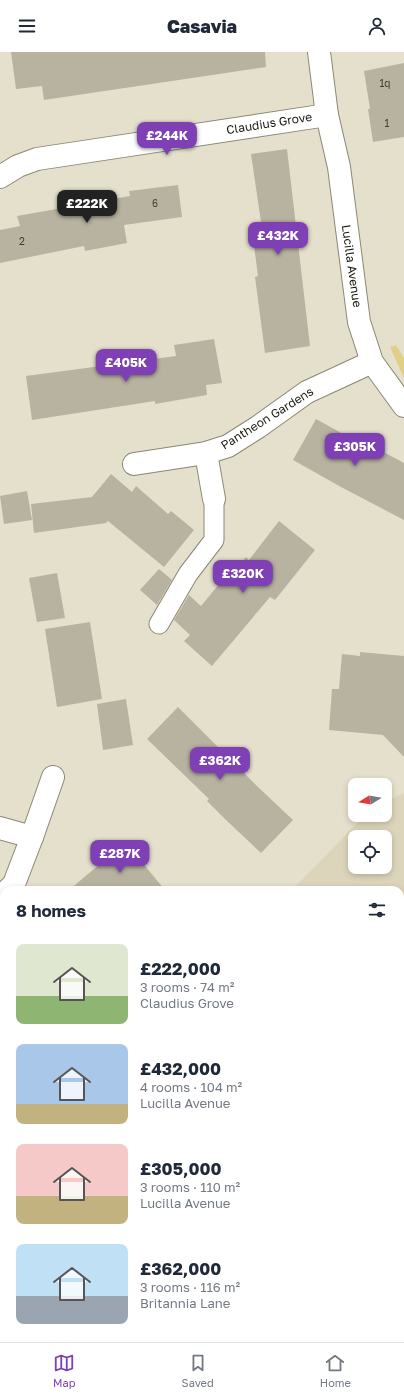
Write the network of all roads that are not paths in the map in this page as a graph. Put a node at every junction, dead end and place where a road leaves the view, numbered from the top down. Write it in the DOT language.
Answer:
graph roads {
  1 [pos="319,52"];
  2 [pos="327,114"];
  3 [pos="0,177"];
  4 [pos="372,362"];
  5 [pos="404,406"];
  6 [pos="206,453"];
  7 [pos="134,464"];
  8 [pos="214,499"];
  9 [pos="159,624"];
  10 [pos="53,777"];
  11 [pos="0,828"];
  12 [pos="32,837"];
  13 [pos="12,886"];
  1 -- 2 [label="street, Lucilla Avenue"];
  2 -- 3 [label="street, Claudius Grove"];
  2 -- 4 [label="street, Lucilla Avenue"];
  4 -- 5 [label="street, Lucilla Avenue"];
  4 -- 6 [label="street, Pantheon Gardens"];
  6 -- 7 [label="street, Pantheon Gardens"];
  6 -- 8 [label="street, Pantheon Gardens"];
  8 -- 9 [label="lane"];
  10 -- 12 [label="street"];
  11 -- 12 [label="street"];
  12 -- 13 [label="street"];
}
